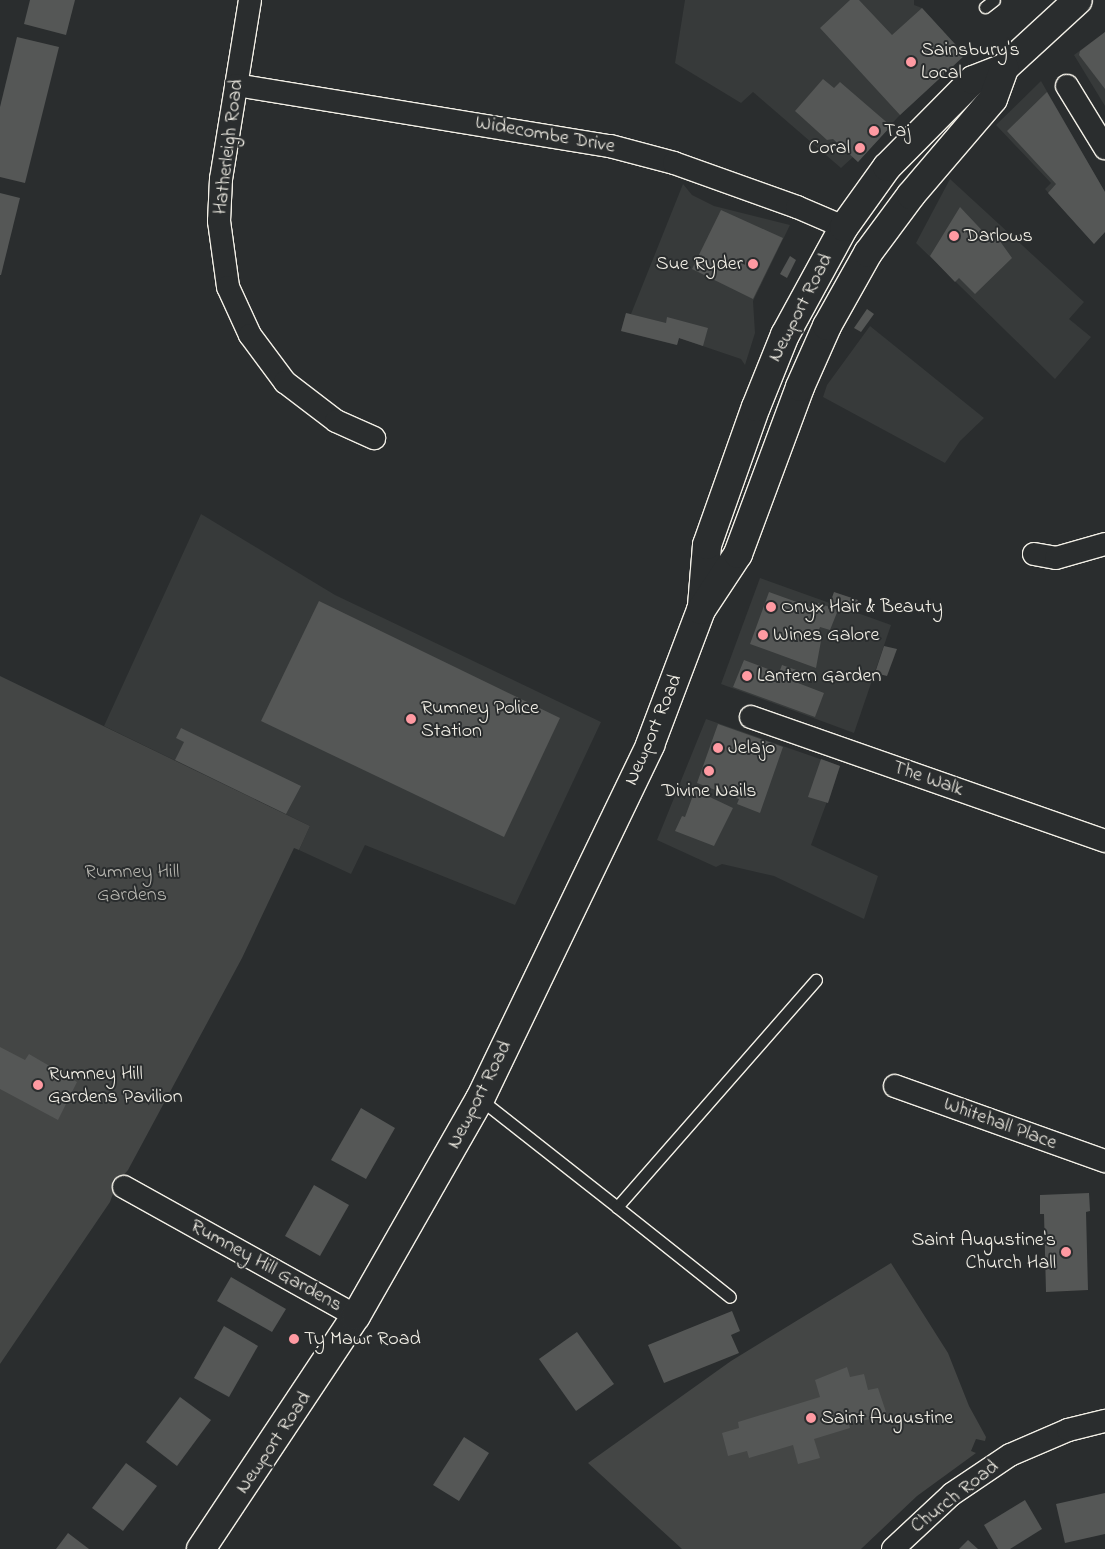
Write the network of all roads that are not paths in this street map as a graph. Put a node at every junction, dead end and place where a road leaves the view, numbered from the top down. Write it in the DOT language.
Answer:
graph roads {
  1 [pos="250,0"];
  2 [pos="1078,0"];
  3 [pos="1004,68"];
  4 [pos="236,85"];
  5 [pos="1067,86"];
  6 [pos="1105,148"];
  7 [pos="844,227"];
  8 [pos="374,438"];
  9 [pos="1105,544"];
  10 [pos="1034,554"];
  11 [pos="701,610"];
  12 [pos="751,717"];
  13 [pos="1105,842"];
  14 [pos="816,980"];
  15 [pos="895,1086"];
  16 [pos="480,1099"];
  17 [pos="1105,1161"];
  18 [pos="124,1188"];
  19 [pos="617,1207"];
  20 [pos="730,1296"];
  21 [pos="356,1316"];
  22 [pos="1105,1421"];
  23 [pos="201,1549"];
  24 [pos="893,1549"];
  1 -- 4 [label="street, Hatherleigh Road"];
  2 -- 3 [label="main road, Newport Road"];
  3 -- 7 [label="main road, Newport Road"];
  3 -- 11 [label="main road, Newport Road"];
  4 -- 7 [label="street, Widecombe Drive"];
  4 -- 8 [label="street, Hatherleigh Road"];
  5 -- 6 [label="street"];
  7 -- 11 [label="main road, Newport Road"];
  9 -- 10 [label="street"];
  11 -- 16 [label="main road, Newport Road"];
  12 -- 13 [label="street, The Walk"];
  14 -- 19 [label="lane"];
  15 -- 17 [label="street, Whitehall Place"];
  16 -- 19 [label="lane"];
  16 -- 21 [label="main road, Newport Road"];
  18 -- 21 [label="street, Rumney Hill Gardens"];
  19 -- 20 [label="lane"];
  21 -- 23 [label="main road, Newport Road"];
  22 -- 24 [label="street, Church Road"];
}
